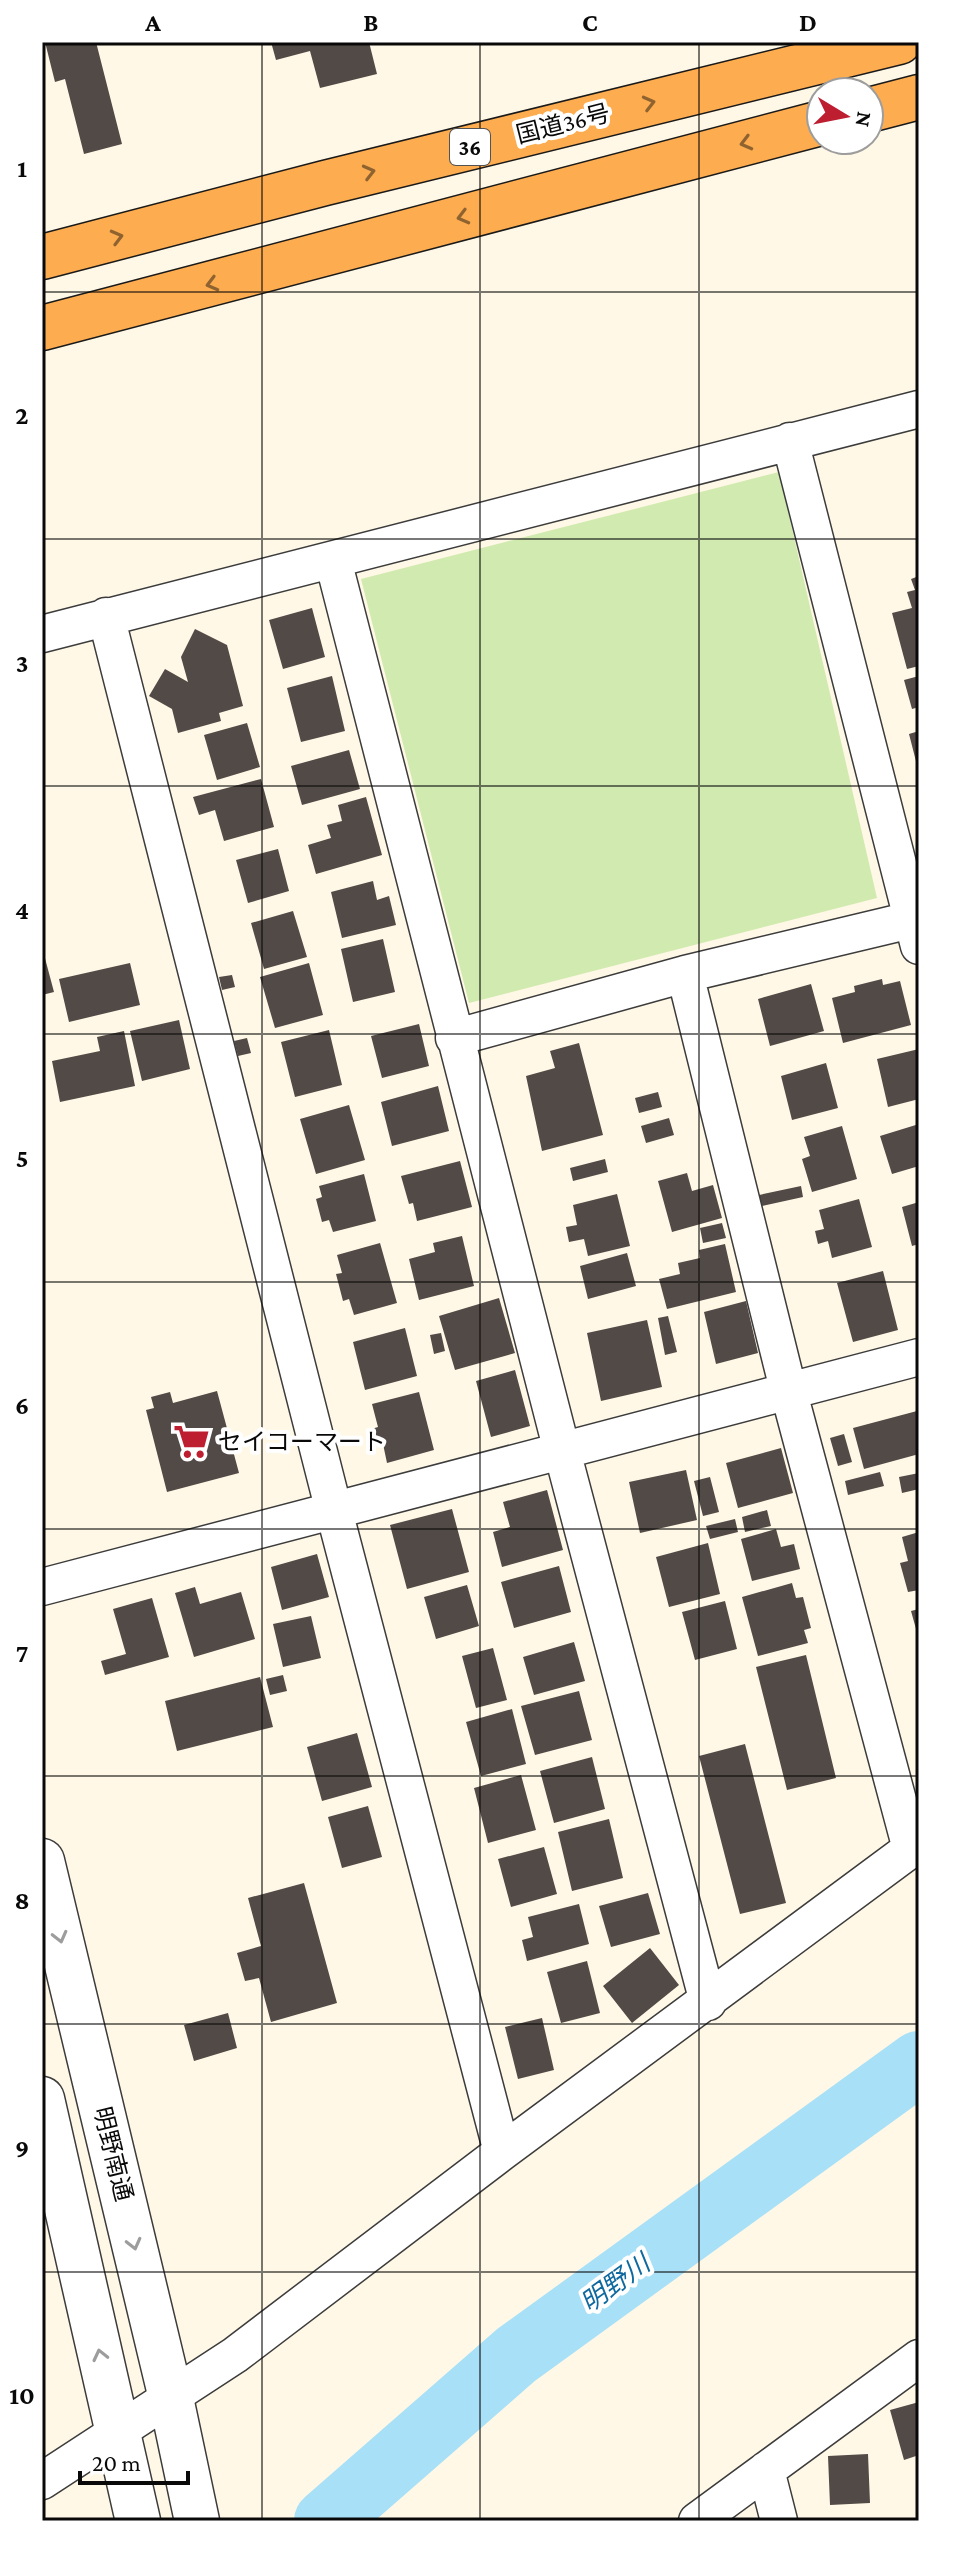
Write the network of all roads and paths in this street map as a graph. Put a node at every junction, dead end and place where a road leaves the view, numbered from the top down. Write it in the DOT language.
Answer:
graph roads {
  1 [pos="899,42"];
  2 [pos="919,97"];
  3 [pos="885,106"];
  4 [pos="805,127"];
  5 [pos="42,257"];
  6 [pos="42,328"];
  7 [pos="919,409"];
  8 [pos="790,441"];
  9 [pos="333,560"];
  10 [pos="106,616"];
  11 [pos="42,634"];
  12 [pos="917,928"];
  13 [pos="685,974"];
  14 [pos="454,1038"];
  15 [pos="919,1357"];
  16 [pos="789,1393"];
  17 [pos="562,1451"];
  18 [pos="334,1511"];
  19 [pos="42,1587"];
  20 [pos="915,1846"];
  21 [pos="42,1861"];
  22 [pos="708,2002"];
  23 [pos="42,2099"];
  24 [pos="502,2152"];
  25 [pos="919,2358"];
  26 [pos="171,2398"];
  27 [pos="118,2431"];
  28 [pos="766,2470"];
  29 [pos="42,2481"];
  30 [pos="134,2504"];
  31 [pos="197,2521"];
  32 [pos="697,2521"];
  33 [pos="779,2521"];
  5 -- 1 [label="highway, 国道36号 / 36, one-way"];
  2 -- 3 [label="highway"];
  4 -- 6 [label="highway, one-way"];
  7 -- 8 [label="street"];
  8 -- 9 [label="street"];
  8 -- 12 [label="street"];
  9 -- 10 [label="street"];
  9 -- 14 [label="street"];
  10 -- 11 [label="street"];
  10 -- 18 [label="street"];
  12 -- 13 [label="street"];
  13 -- 14 [label="street"];
  13 -- 16 [label="street"];
  14 -- 17 [label="street"];
  15 -- 16 [label="street"];
  16 -- 17 [label="street"];
  16 -- 20 [label="street"];
  17 -- 18 [label="street"];
  17 -- 22 [label="street"];
  18 -- 19 [label="street"];
  18 -- 24 [label="street"];
  20 -- 22 [label="street"];
  21 -- 26 [label="street, 明野南通, one-way"];
  22 -- 24 [label="street"];
  27 -- 23 [label="street, one-way"];
  24 -- 26 [label="street"];
  25 -- 28 [label="street"];
  26 -- 27 [label="street"];
  26 -- 31 [label="street, 明野南通"];
  27 -- 29 [label="street"];
  27 -- 30 [label="street"];
  28 -- 32 [label="street"];
  28 -- 33 [label="street"];
}
